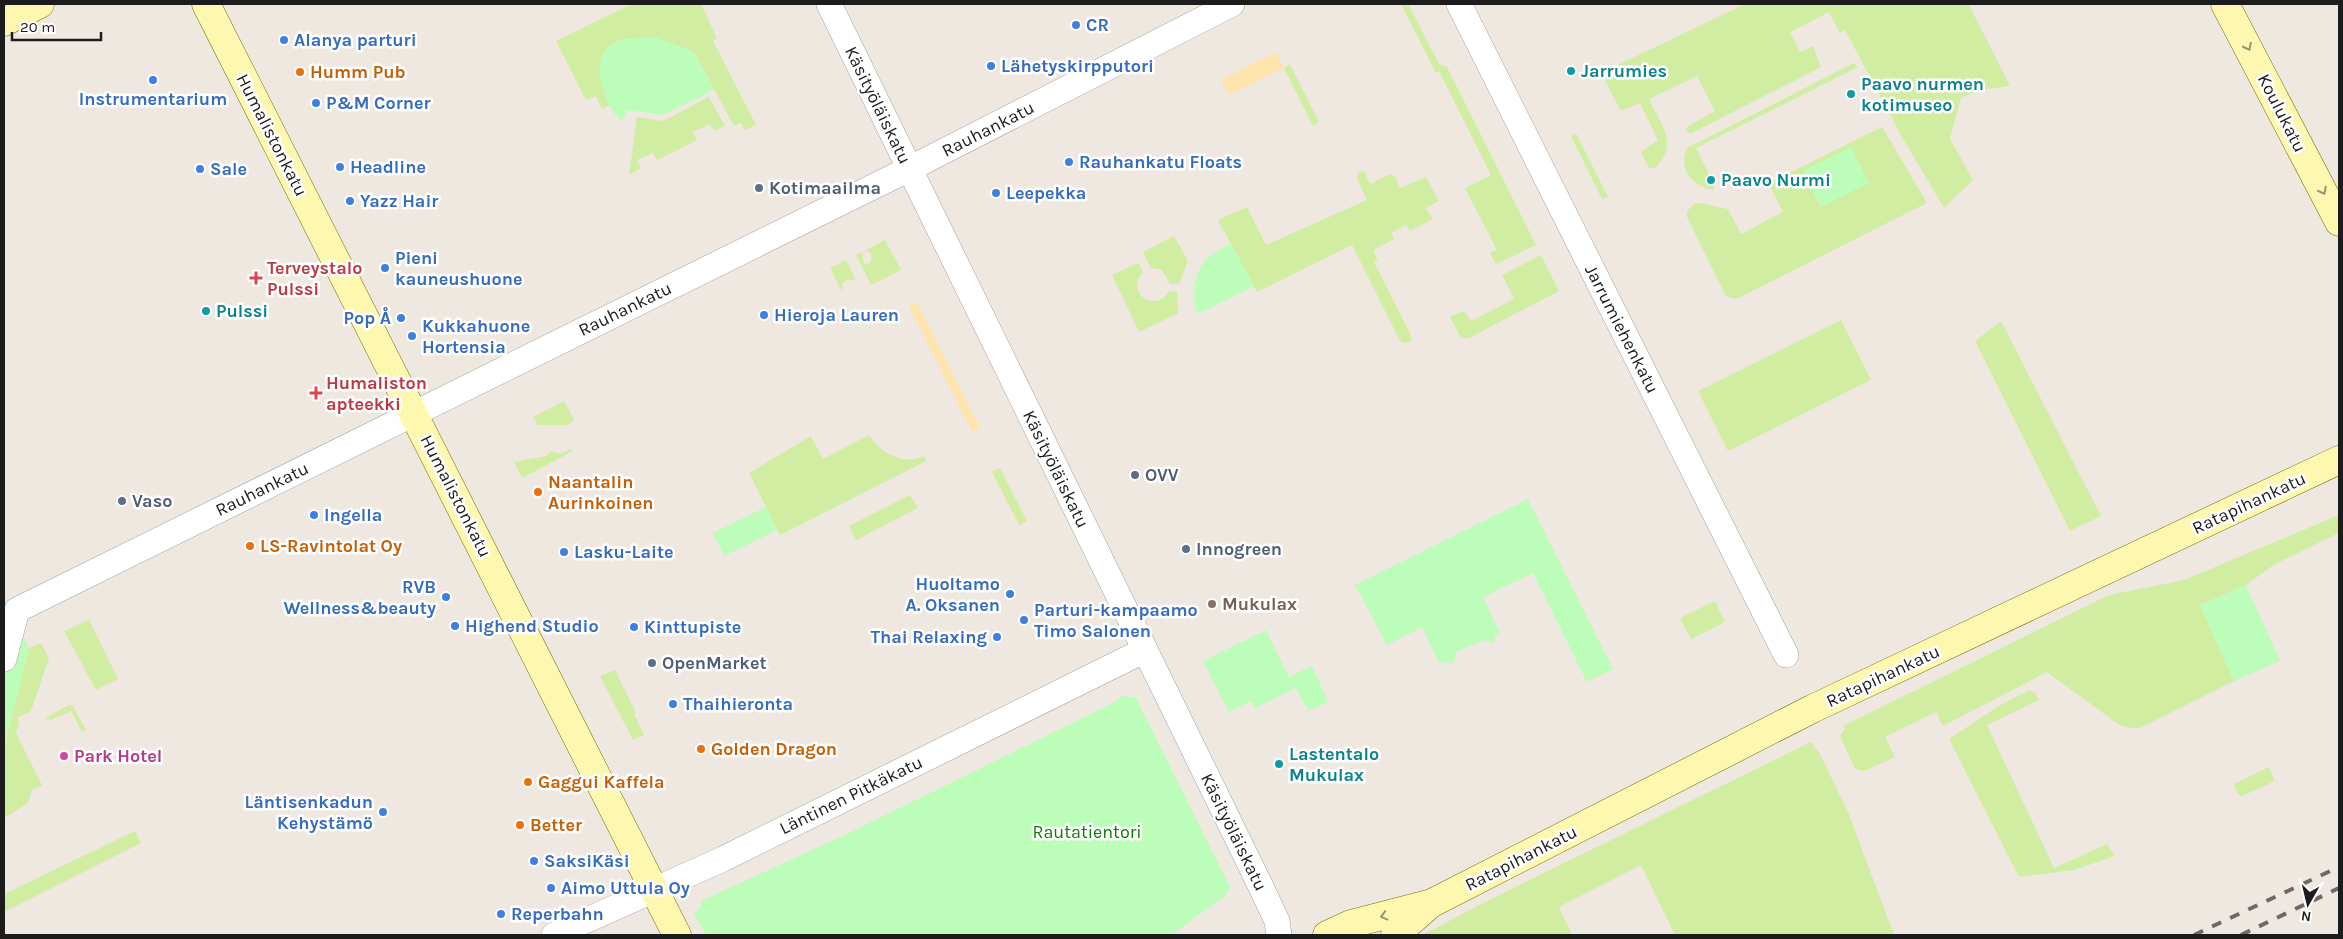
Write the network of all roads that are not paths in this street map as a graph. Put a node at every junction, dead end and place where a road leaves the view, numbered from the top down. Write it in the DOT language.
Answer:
graph roads {
  1 [pos="40,4"];
  2 [pos="206,4"];
  3 [pos="829,4"];
  4 [pos="1232,4"];
  5 [pos="1459,4"];
  6 [pos="2225,4"];
  7 [pos="4,22"];
  8 [pos="909,169"];
  9 [pos="2339,222"];
  10 [pos="414,414"];
  11 [pos="2339,460"];
  12 [pos="1145,650"];
  13 [pos="1786,655"];
  14 [pos="4,659"];
  15 [pos="653,890"];
  16 [pos="1432,903"];
  17 [pos="554,935"];
  18 [pos="676,935"];
  19 [pos="1279,935"];
  20 [pos="1326,935"];
  21 [pos="1395,935"];
  1 -- 7 [label="main road"];
  2 -- 10 [label="main road, Humalistonkatu"];
  3 -- 8 [label="street, Käsityöläiskatu"];
  4 -- 8 [label="street, Rauhankatu"];
  5 -- 13 [label="street, Jarrumiehenkatu"];
  6 -- 9 [label="main road, Koulukatu, one-way"];
  8 -- 10 [label="street, Rauhankatu"];
  8 -- 12 [label="street, Käsityöläiskatu"];
  10 -- 14 [label="street, Rauhankatu"];
  10 -- 15 [label="main road, Humalistonkatu"];
  11 -- 16 [label="main road, Ratapihankatu"];
  12 -- 15 [label="street, Läntinen Pitkäkatu"];
  12 -- 19 [label="street, Käsityöläiskatu"];
  15 -- 17 [label="street, Läntinen Pitkäkatu"];
  15 -- 18 [label="main road, Humalistonkatu"];
  16 -- 20 [label="main road, Ratapihankatu, one-way"];
  16 -- 21 [label="main road, Ratapihankatu"];
}
